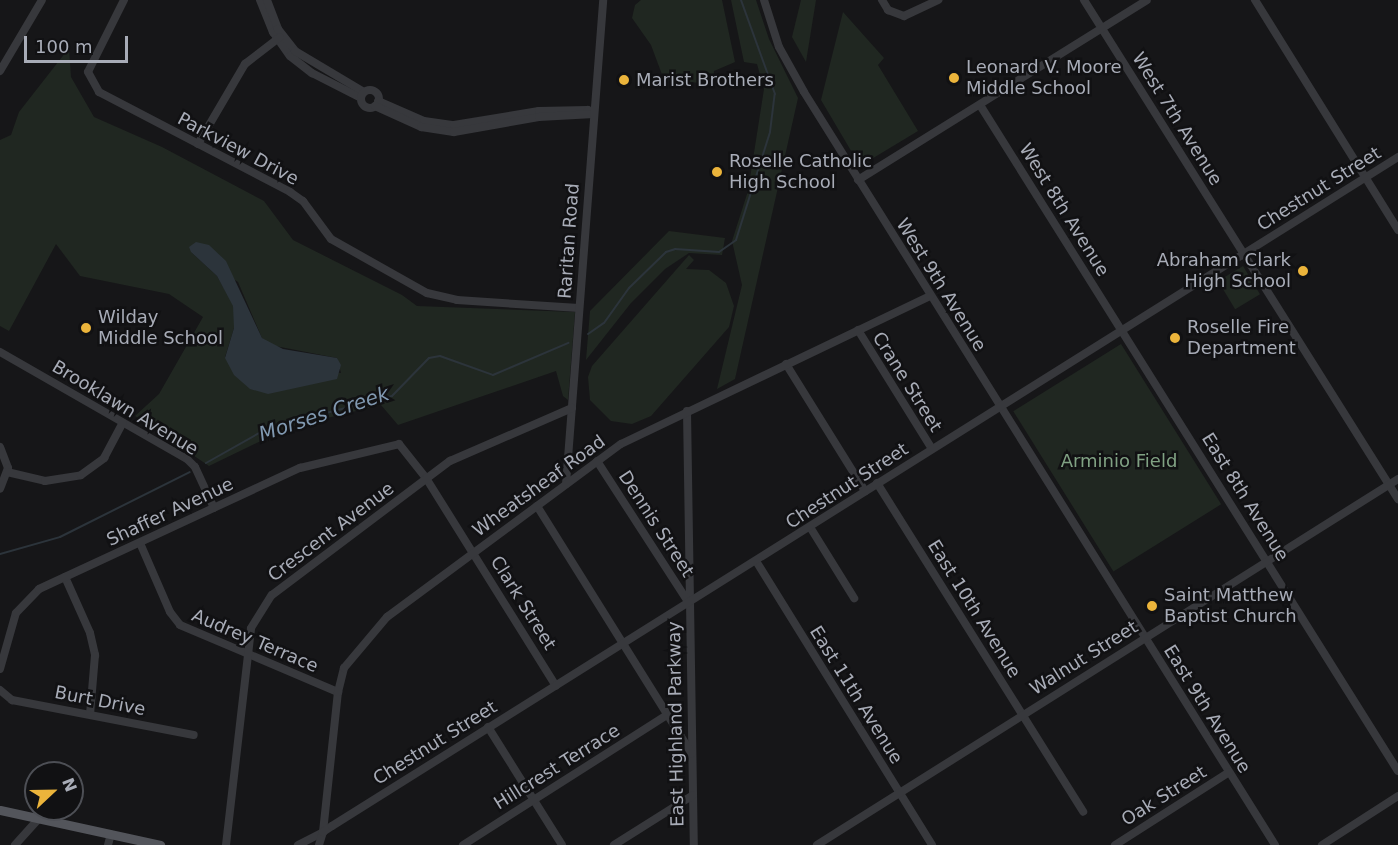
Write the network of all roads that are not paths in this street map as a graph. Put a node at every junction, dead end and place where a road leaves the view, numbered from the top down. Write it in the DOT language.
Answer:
graph roads {
  1 [pos="42,0"];
  2 [pos="260,0"];
  3 [pos="267,0"];
  4 [pos="603,0"];
  5 [pos="764,0"];
  6 [pos="882,0"];
  7 [pos="938,0"];
  8 [pos="1084,0"];
  9 [pos="1147,0"];
  10 [pos="1255,0"];
  11 [pos="123,2"];
  12 [pos="1102,28"];
  13 [pos="280,38"];
  14 [pos="0,71"];
  15 [pos="363,95"];
  16 [pos="377,103"];
  17 [pos="980,105"];
  18 [pos="594,114"];
  19 [pos="198,144"];
  20 [pos="1398,157"];
  21 [pos="1366,177"];
  22 [pos="858,180"];
  23 [pos="1398,230"];
  24 [pos="1244,253"];
  25 [pos="930,296"];
  26 [pos="579,308"];
  27 [pos="858,330"];
  28 [pos="1123,331"];
  29 [pos="0,352"];
  30 [pos="786,364"];
  31 [pos="1000,406"];
  32 [pos="572,408"];
  33 [pos="687,411"];
  34 [pos="123,423"];
  35 [pos="0,447"];
  36 [pos="403,447"];
  37 [pos="932,449"];
  38 [pos="597,461"];
  39 [pos="8,472"];
  40 [pos="426,478"];
  41 [pos="1398,479"];
  42 [pos="877,483"];
  43 [pos="566,484"];
  44 [pos="1389,484"];
  45 [pos="0,489"];
  46 [pos="865,491"];
  47 [pos="1398,499"];
  48 [pos="537,506"];
  49 [pos="214,508"];
  50 [pos="810,527"];
  51 [pos="140,543"];
  52 [pos="473,553"];
  53 [pos="756,561"];
  54 [pos="1267,561"];
  55 [pos="65,577"];
  56 [pos="854,598"];
  57 [pos="689,603"];
  58 [pos="1145,638"];
  59 [pos="623,643"];
  60 [pos="249,654"];
  61 [pos="0,669"];
  62 [pos="556,686"];
  63 [pos="1,692"];
  64 [pos="338,692"];
  65 [pos="90,714"];
  66 [pos="668,715"];
  67 [pos="1023,715"];
  68 [pos="488,727"];
  69 [pos="194,735"];
  70 [pos="693,755"];
  71 [pos="1398,771"];
  72 [pos="1229,772"];
  73 [pos="899,793"];
  74 [pos="693,795"];
  75 [pos="1398,796"];
  76 [pos="534,800"];
  77 [pos="0,810"];
  78 [pos="1083,812"];
  79 [pos="24,815"];
  80 [pos="36,821"];
  81 [pos="52,821"];
  82 [pos="323,832"];
  83 [pos="111,834"];
  84 [pos="15,845"];
  85 [pos="108,845"];
  86 [pos="160,845"];
  87 [pos="226,845"];
  88 [pos="298,845"];
  89 [pos="319,845"];
  90 [pos="463,845"];
  91 [pos="562,845"];
  92 [pos="614,845"];
  93 [pos="694,845"];
  94 [pos="817,845"];
  95 [pos="931,845"];
  96 [pos="1115,845"];
  97 [pos="1275,845"];
  98 [pos="1322,845"];
  1 -- 14 [label="street"];
  2 -- 13 [label="street"];
  3 -- 13 [label="street"];
  4 -- 18 [label="street, Raritan Road"];
  5 -- 22 [label="street, West 9th Avenue"];
  6 -- 7 [label="street"];
  8 -- 12 [label="street, West 7th Avenue"];
  9 -- 12 [label="street"];
  10 -- 21 [label="street"];
  11 -- 19 [label="street, Parkview Drive"];
  12 -- 17 [label="street"];
  12 -- 24 [label="street, West 7th Avenue"];
  13 -- 15 [label="street"];
  13 -- 19 [label="street"];
  15 -- 16 [label="street"];
  15 -- 16 [label="street"];
  16 -- 18 [label="street"];
  17 -- 22 [label="street"];
  17 -- 28 [label="street, West 8th Avenue"];
  18 -- 26 [label="street, Raritan Road"];
  19 -- 26 [label="street, Parkview Drive"];
  20 -- 21 [label="street, Chestnut Street"];
  21 -- 23 [label="street"];
  21 -- 24 [label="street, Chestnut Street"];
  22 -- 25 [label="street, West 9th Avenue"];
  24 -- 28 [label="street, Chestnut Street"];
  24 -- 44 [label="street, West 7th Avenue"];
  25 -- 27 [label="street, Wheatsheaf Road"];
  25 -- 31 [label="street, West 9th Avenue"];
  26 -- 32 [label="street, Raritan Road"];
  27 -- 30 [label="street, Wheatsheaf Road"];
  27 -- 37 [label="street, Crane Street"];
  28 -- 31 [label="street, Chestnut Street"];
  28 -- 54 [label="street, East 8th Avenue"];
  29 -- 34 [label="street, Brooklawn Avenue"];
  30 -- 33 [label="street, Wheatsheaf Road"];
  30 -- 46 [label="street"];
  31 -- 37 [label="street, Chestnut Street"];
  31 -- 58 [label="street, East 9th Avenue"];
  32 -- 40 [label="street, Crescent Avenue"];
  32 -- 43 [label="street, Raritan Road"];
  33 -- 38 [label="street, Wheatsheaf Road"];
  33 -- 57 [label="street, East Highland Parkway"];
  34 -- 39 [label="street"];
  34 -- 49 [label="street, Brooklawn Avenue"];
  35 -- 39 [label="street"];
  36 -- 40 [label="street, Clark Street"];
  36 -- 49 [label="street, Shaffer Avenue"];
  37 -- 42 [label="street, Chestnut Street"];
  38 -- 43 [label="street, Wheatsheaf Road"];
  38 -- 57 [label="street, Dennis Street"];
  39 -- 45 [label="street"];
  40 -- 52 [label="street, Clark Street"];
  40 -- 60 [label="street, Crescent Avenue"];
  41 -- 44 [label="street, Walnut Street"];
  42 -- 46 [label="street, Chestnut Street"];
  42 -- 67 [label="street, East 10th Avenue"];
  43 -- 48 [label="street, Wheatsheaf Road"];
  44 -- 47 [label="street, West 7th Avenue"];
  44 -- 54 [label="street, Walnut Street"];
  46 -- 50 [label="street, Chestnut Street"];
  48 -- 52 [label="street, Wheatsheaf Road"];
  48 -- 59 [label="street"];
  49 -- 51 [label="street, Shaffer Avenue"];
  50 -- 53 [label="street, Chestnut Street"];
  50 -- 56 [label="street"];
  51 -- 55 [label="street, Shaffer Avenue"];
  51 -- 60 [label="street, Audrey Terrace"];
  52 -- 62 [label="street, Clark Street"];
  52 -- 64 [label="street, Wheatsheaf Road"];
  53 -- 57 [label="street, Chestnut Street"];
  53 -- 73 [label="street, East 11th Avenue"];
  54 -- 58 [label="street, Walnut Street"];
  54 -- 71 [label="street, East 8th Avenue"];
  55 -- 61 [label="street, Shaffer Avenue"];
  55 -- 65 [label="street"];
  57 -- 59 [label="street, Chestnut Street"];
  57 -- 70 [label="street, East Highland Parkway"];
  58 -- 67 [label="street, Walnut Street"];
  58 -- 72 [label="street, East 9th Avenue"];
  59 -- 62 [label="street, Chestnut Street"];
  59 -- 66 [label="street"];
  60 -- 64 [label="street, Audrey Terrace"];
  60 -- 87 [label="street, Crescent Avenue"];
  62 -- 68 [label="street, Chestnut Street"];
  63 -- 65 [label="street, Burt Drive"];
  64 -- 82 [label="street, Wheatsheaf Road"];
  65 -- 69 [label="street, Burt Drive"];
  66 -- 70 [label="street"];
  66 -- 76 [label="street, Hillcrest Terrace"];
  67 -- 73 [label="street, Walnut Street"];
  67 -- 78 [label="street, East 10th Avenue"];
  68 -- 76 [label="street"];
  68 -- 82 [label="street, Chestnut Street"];
  70 -- 74 [label="street, East Highland Parkway"];
  72 -- 96 [label="street, Oak Street"];
  72 -- 97 [label="street, East 9th Avenue"];
  73 -- 94 [label="street, Walnut Street"];
  73 -- 95 [label="street, East 11th Avenue"];
  74 -- 92 [label="street"];
  74 -- 93 [label="street, East Highland Parkway"];
  75 -- 98 [label="street"];
  76 -- 90 [label="street, Hillcrest Terrace"];
  76 -- 91 [label="street"];
  77 -- 79 [label="main road"];
  80 -- 84 [label="street"];
  81 -- 83 [label="main road"];
  82 -- 88 [label="street, Chestnut Street"];
  82 -- 89 [label="street"];
  83 -- 85 [label="street"];
  83 -- 86 [label="main road"];
}
